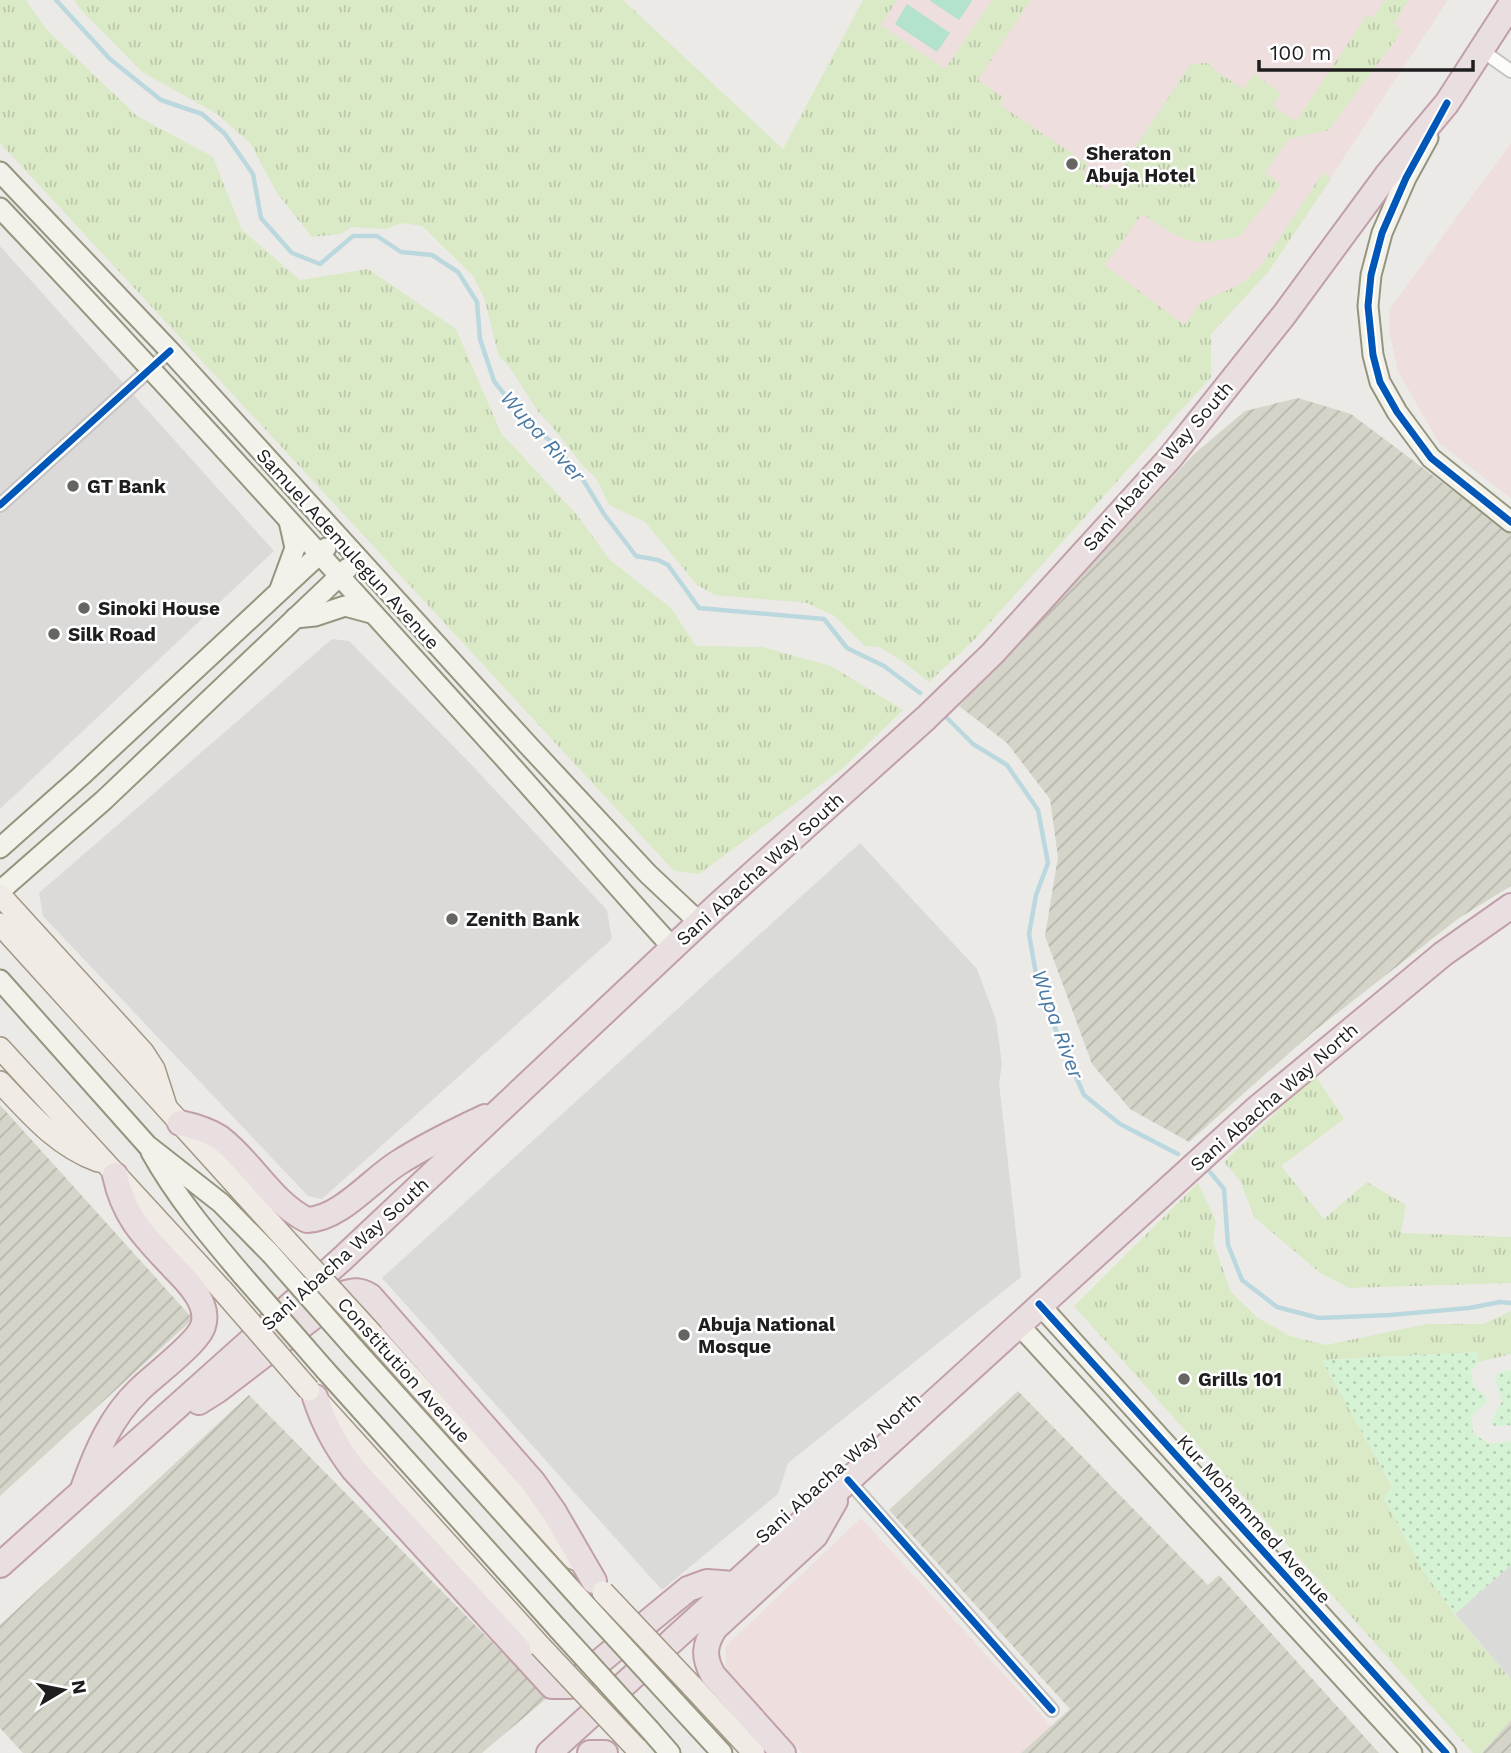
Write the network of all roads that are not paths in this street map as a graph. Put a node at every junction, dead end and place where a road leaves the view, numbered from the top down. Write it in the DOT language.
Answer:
graph roads {
  1 [pos="1511,4"];
  2 [pos="1481,50"];
  3 [pos="1511,71"];
  4 [pos="1447,103"];
  5 [pos="0,172"];
  6 [pos="0,208"];
  7 [pos="170,351"];
  8 [pos="151,369"];
  9 [pos="0,505"];
  10 [pos="288,518"];
  11 [pos="1511,522"];
  12 [pos="337,537"];
  13 [pos="318,555"];
  14 [pos="357,559"];
  15 [pos="339,577"];
  16 [pos="278,593"];
  17 [pos="371,613"];
  18 [pos="295,618"];
  19 [pos="0,848"];
  20 [pos="0,893"];
  21 [pos="1511,906"];
  22 [pos="699,923"];
  23 [pos="0,924"];
  24 [pos="673,948"];
  25 [pos="0,981"];
  26 [pos="0,1048"];
  27 [pos="0,1083"];
  28 [pos="502,1110"];
  29 [pos="173,1115"];
  30 [pos="147,1145"];
  31 [pos="110,1169"];
  32 [pos="1040,1304"];
  33 [pos="1018,1324"];
  34 [pos="312,1393"];
  35 [pos="173,1409"];
  36 [pos="848,1480"];
  37 [pos="82,1492"];
  38 [pos="0,1565"];
  39 [pos="734,1584"];
  40 [pos="594,1592"];
  41 [pos="1052,1710"];
  42 [pos="1441,1748"];
  43 [pos="638,1750"];
  44 [pos="549,1753"];
  45 [pos="590,1753"];
  46 [pos="605,1753"];
  47 [pos="670,1753"];
  48 [pos="722,1753"];
  49 [pos="754,1753"];
  50 [pos="783,1753"];
  51 [pos="1412,1753"];
  1 -- 2 [label="highway, Sani Abacha Way South"];
  2 -- 3 [label="street"];
  2 -- 4 [label="highway, Sani Abacha Way South"];
  4 -- 11 [label="main road"];
  4 -- 22 [label="highway, Sani Abacha Way South"];
  5 -- 7 [label="main road, Samuel Ademulegun Avenue"];
  6 -- 8 [label="main road, Samuel Ademulegun Avenue"];
  7 -- 8 [label="street"];
  7 -- 12 [label="main road, Samuel Ademulegun Avenue"];
  8 -- 9 [label="street"];
  8 -- 10 [label="main road, Samuel Ademulegun Avenue"];
  10 -- 13 [label="main road, Samuel Ademulegun Avenue"];
  10 -- 16 [label="main road"];
  12 -- 13 [label="main road"];
  12 -- 14 [label="main road, Samuel Ademulegun Avenue"];
  13 -- 15 [label="main road, Samuel Ademulegun Avenue"];
  13 -- 16 [label="main road"];
  14 -- 15 [label="main road"];
  14 -- 22 [label="main road, Samuel Ademulegun Avenue"];
  15 -- 17 [label="main road, Samuel Ademulegun Avenue"];
  15 -- 18 [label="main road"];
  16 -- 19 [label="main road"];
  17 -- 18 [label="main road"];
  17 -- 24 [label="main road, Samuel Ademulegun Avenue"];
  18 -- 20 [label="main road"];
  20 -- 29 [label="main road"];
  21 -- 32 [label="highway, Sani Abacha Way North"];
  22 -- 24 [label="highway, Sani Abacha Way South"];
  23 -- 29 [label="main road, Constitution Avenue"];
  24 -- 28 [label="highway, Sani Abacha Way South"];
  25 -- 30 [label="main road, Constitution Avenue"];
  26 -- 31 [label="main road"];
  27 -- 31 [label="main road"];
  28 -- 29 [label="highway"];
  28 -- 35 [label="highway, Sani Abacha Way South"];
  29 -- 40 [label="main road, Constitution Avenue, bridge"];
  30 -- 40 [label="main road, Constitution Avenue, bridge"];
  30 -- 47 [label="main road, Constitution Avenue, bridge"];
  31 -- 34 [label="main road, bridge"];
  31 -- 37 [label="highway"];
  32 -- 33 [label="highway, Sani Abacha Way North"];
  32 -- 42 [label="main road, Kur Mohammed Avenue"];
  33 -- 36 [label="highway, Sani Abacha Way North"];
  33 -- 51 [label="main road"];
  34 -- 39 [label="highway"];
  34 -- 43 [label="main road, bridge"];
  35 -- 37 [label="highway, Sani Abacha Way South"];
  35 -- 40 [label="highway"];
  36 -- 39 [label="highway, Sani Abacha Way North"];
  36 -- 41 [label="street"];
  36 -- 50 [label="highway"];
  37 -- 38 [label="highway, Sani Abacha Way South"];
  39 -- 44 [label="highway, Sani Abacha Way North"];
  40 -- 48 [label="main road, Constitution Avenue, bridge"];
  40 -- 49 [label="main road, Constitution Avenue, bridge"];
  45 -- 46 [label="highway"];
}
